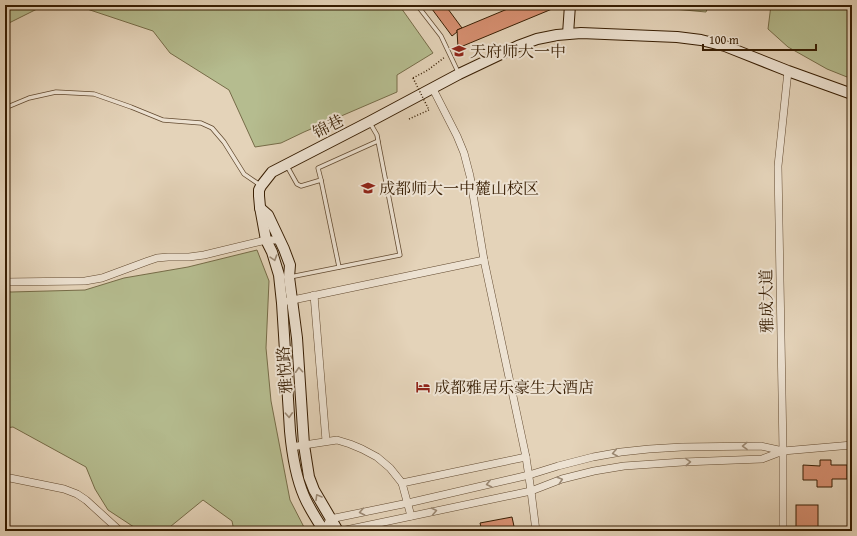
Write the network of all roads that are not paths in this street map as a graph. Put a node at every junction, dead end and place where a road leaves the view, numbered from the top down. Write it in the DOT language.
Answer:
graph roads {
  1 [pos="417,5"];
  2 [pos="570,5"];
  3 [pos="568,34"];
  4 [pos="788,71"];
  5 [pos="459,74"];
  6 [pos="433,88"];
  7 [pos="852,94"];
  8 [pos="5,108"];
  9 [pos="370,122"];
  10 [pos="378,141"];
  11 [pos="286,165"];
  12 [pos="321,180"];
  13 [pos="261,186"];
  14 [pos="260,207"];
  15 [pos="266,240"];
  16 [pos="280,240"];
  17 [pos="484,260"];
  18 [pos="338,267"];
  19 [pos="289,277"];
  20 [pos="5,282"];
  21 [pos="314,295"];
  22 [pos="292,299"];
  23 [pos="282,303"];
  24 [pos="326,441"];
  25 [pos="304,444"];
  26 [pos="852,445"];
  27 [pos="292,446"];
  28 [pos="783,451"];
  29 [pos="526,457"];
  30 [pos="529,475"];
  31 [pos="5,477"];
  32 [pos="402,483"];
  33 [pos="532,490"];
  34 [pos="408,503"];
  35 [pos="412,516"];
  36 [pos="330,519"];
  37 [pos="120,531"];
  38 [pos="324,531"];
  39 [pos="340,531"];
  40 [pos="536,531"];
  41 [pos="783,531"];
  1 -- 5 [label="lane"];
  2 -- 3 [label="street"];
  3 -- 4 [label="street, 锦巷"];
  3 -- 5 [label="street, 锦巷"];
  4 -- 7 [label="street, 锦巷"];
  4 -- 28 [label="street, 雅成大道"];
  5 -- 6 [label="street, 锦巷"];
  6 -- 9 [label="street, 锦巷"];
  6 -- 17 [label="street"];
  8 -- 13 [label="lane"];
  9 -- 10 [label="lane"];
  9 -- 11 [label="street, 锦巷"];
  10 -- 12 [label="lane"];
  10 -- 18 [label="lane"];
  11 -- 12 [label="lane"];
  11 -- 13 [label="street, 锦巷"];
  12 -- 18 [label="lane"];
  13 -- 14 [label="street"];
  14 -- 15 [label="street"];
  14 -- 16 [label="street, 雅悦路"];
  15 -- 16 [label="street"];
  15 -- 20 [label="street"];
  15 -- 23 [label="street, one-way"];
  16 -- 19 [label="street, 雅悦路"];
  17 -- 21 [label="street"];
  17 -- 29 [label="street"];
  18 -- 19 [label="lane"];
  19 -- 22 [label="street, 雅悦路"];
  21 -- 22 [label="street"];
  21 -- 24 [label="street"];
  22 -- 23 [label="street"];
  25 -- 22 [label="street, 雅悦路, one-way"];
  23 -- 27 [label="street, one-way"];
  24 -- 25 [label="street"];
  24 -- 32 [label="street"];
  25 -- 27 [label="street"];
  36 -- 25 [label="street, 雅悦路, one-way"];
  26 -- 28 [label="street"];
  27 -- 38 [label="street"];
  28 -- 30 [label="street, one-way"];
  33 -- 28 [label="street, one-way"];
  28 -- 41 [label="street, 雅成大道"];
  29 -- 30 [label="street"];
  29 -- 32 [label="street"];
  30 -- 33 [label="street"];
  30 -- 34 [label="street, one-way"];
  31 -- 37 [label="street"];
  32 -- 34 [label="street"];
  35 -- 33 [label="street, one-way"];
  33 -- 40 [label="street"];
  34 -- 35 [label="street"];
  34 -- 36 [label="street, one-way"];
  35 -- 39 [label="street"];
  36 -- 38 [label="street"];
  36 -- 39 [label="street, 雅悦路"];
}
